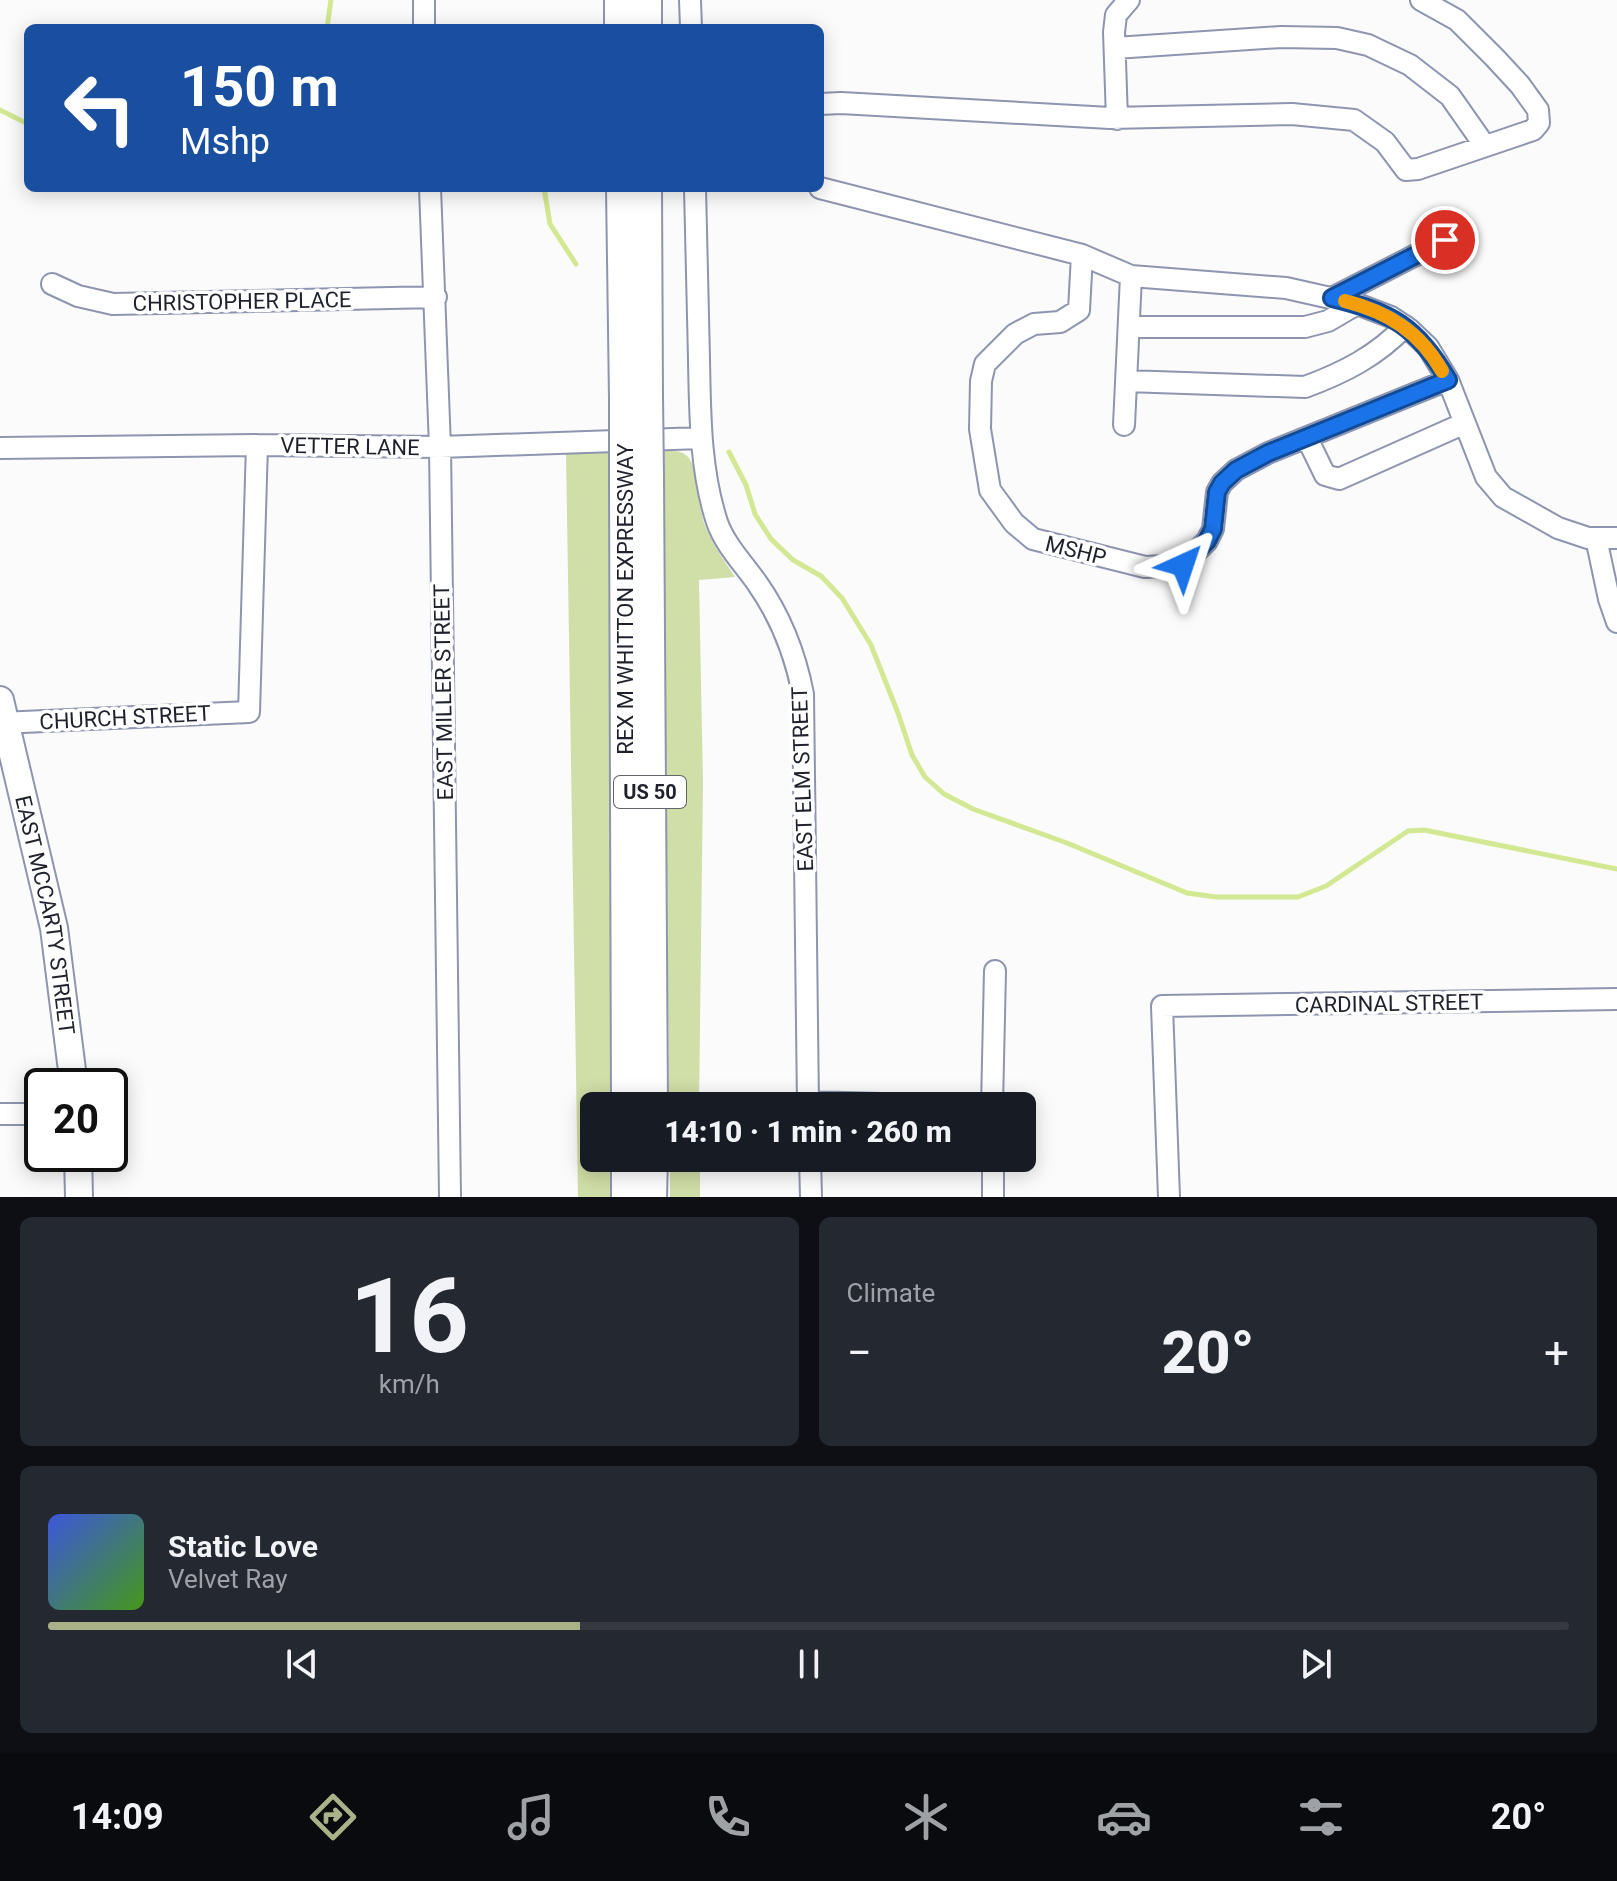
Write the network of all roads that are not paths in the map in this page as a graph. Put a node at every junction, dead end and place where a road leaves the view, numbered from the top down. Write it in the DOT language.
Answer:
graph roads {
  1 [pos="424,0"];
  2 [pos="620,0"];
  3 [pos="646,0"];
  4 [pos="690,0"];
  5 [pos="1129,0"];
  6 [pos="1421,0"];
  7 [pos="424,24"];
  8 [pos="620,24"];
  9 [pos="646,24"];
  10 [pos="691,24"];
  11 [pos="1115,48"];
  12 [pos="824,104"];
  13 [pos="1117,119"];
  14 [pos="1485,146"];
  15 [pos="824,189"];
  16 [pos="430,192"];
  17 [pos="622,192"];
  18 [pos="646,192"];
  19 [pos="695,192"];
  20 [pos="1445,240"];
  21 [pos="1082,255"];
  22 [pos="1131,276"];
  23 [pos="52,284"];
  24 [pos="436,297"];
  25 [pos="1332,298"];
  26 [pos="1357,304"];
  27 [pos="1405,326"];
  28 [pos="1129,327"];
  29 [pos="1448,380"];
  30 [pos="1126,381"];
  31 [pos="636,397"];
  32 [pos="1465,423"];
  33 [pos="1124,425"];
  34 [pos="701,438"];
  35 [pos="1307,438"];
  36 [pos="257,445"];
  37 [pos="440,447"];
  38 [pos="0,448"];
  39 [pos="636,478"];
  40 [pos="1607,538"];
  41 [pos="1617,622"];
  42 [pos="2,715"];
  43 [pos="995,971"];
  44 [pos="1617,999"];
  45 [pos="72,1068"];
  46 [pos="627,1092"];
  47 [pos="652,1092"];
  48 [pos="808,1092"];
  49 [pos="992,1092"];
  50 [pos="0,1114"];
  51 [pos="24,1114"];
  52 [pos="78,1172"];
  53 [pos="627,1172"];
  54 [pos="652,1172"];
  55 [pos="810,1172"];
  56 [pos="993,1172"];
  57 [pos="79,1197"];
  58 [pos="450,1197"];
  59 [pos="627,1197"];
  60 [pos="651,1197"];
  61 [pos="811,1197"];
  62 [pos="993,1197"];
  63 [pos="1169,1197"];
  1 -- 7 [label="street"];
  2 -- 8 [label="highway"];
  3 -- 9 [label="highway"];
  4 -- 10 [label="street"];
  5 -- 11 [label="street"];
  6 -- 14 [label="street"];
  11 -- 13 [label="street"];
  11 -- 14 [label="street"];
  12 -- 13 [label="street"];
  13 -- 14 [label="street"];
  15 -- 21 [label="street"];
  16 -- 24 [label="street, EAST MILLER STREET"];
  17 -- 31 [label="highway, REX M WHITTON EXPRESSWAY / US 50"];
  18 -- 31 [label="highway, REX M WHITTON EXPRESSWAY / US 50"];
  19 -- 34 [label="street, EAST ELM STREET"];
  20 -- 25 [label="street"];
  21 -- 22 [label="street"];
  21 -- 35 [label="street, MSHP"];
  22 -- 25 [label="street"];
  22 -- 28 [label="street"];
  23 -- 24 [label="street, CHRISTOPHER PLACE"];
  24 -- 37 [label="street, EAST MILLER STREET"];
  25 -- 26 [label="street"];
  26 -- 27 [label="street"];
  26 -- 28 [label="street"];
  27 -- 29 [label="street"];
  27 -- 30 [label="street"];
  28 -- 30 [label="street"];
  29 -- 32 [label="street"];
  29 -- 35 [label="street, MSHP"];
  30 -- 33 [label="street"];
  31 -- 39 [label="highway, REX M WHITTON EXPRESSWAY / US 50, bridge"];
  32 -- 35 [label="street"];
  32 -- 40 [label="street"];
  34 -- 37 [label="street, VETTER LANE"];
  34 -- 48 [label="street, EAST ELM STREET"];
  36 -- 37 [label="street, VETTER LANE"];
  36 -- 38 [label="street, VETTER LANE"];
  36 -- 42 [label="street, CHURCH STREET"];
  37 -- 58 [label="street, EAST MILLER STREET"];
  39 -- 46 [label="highway, REX M WHITTON EXPRESSWAY / US 50"];
  39 -- 47 [label="highway, REX M WHITTON EXPRESSWAY / US 50"];
  40 -- 41 [label="street"];
  42 -- 45 [label="main road, EAST MCCARTY STREET"];
  43 -- 49 [label="street"];
  44 -- 63 [label="street, CARDINAL STREET"];
  50 -- 51 [label="street"];
  52 -- 57 [label="main road"];
  53 -- 59 [label="highway"];
  54 -- 60 [label="highway"];
  55 -- 61 [label="street"];
  56 -- 62 [label="street"];
}
